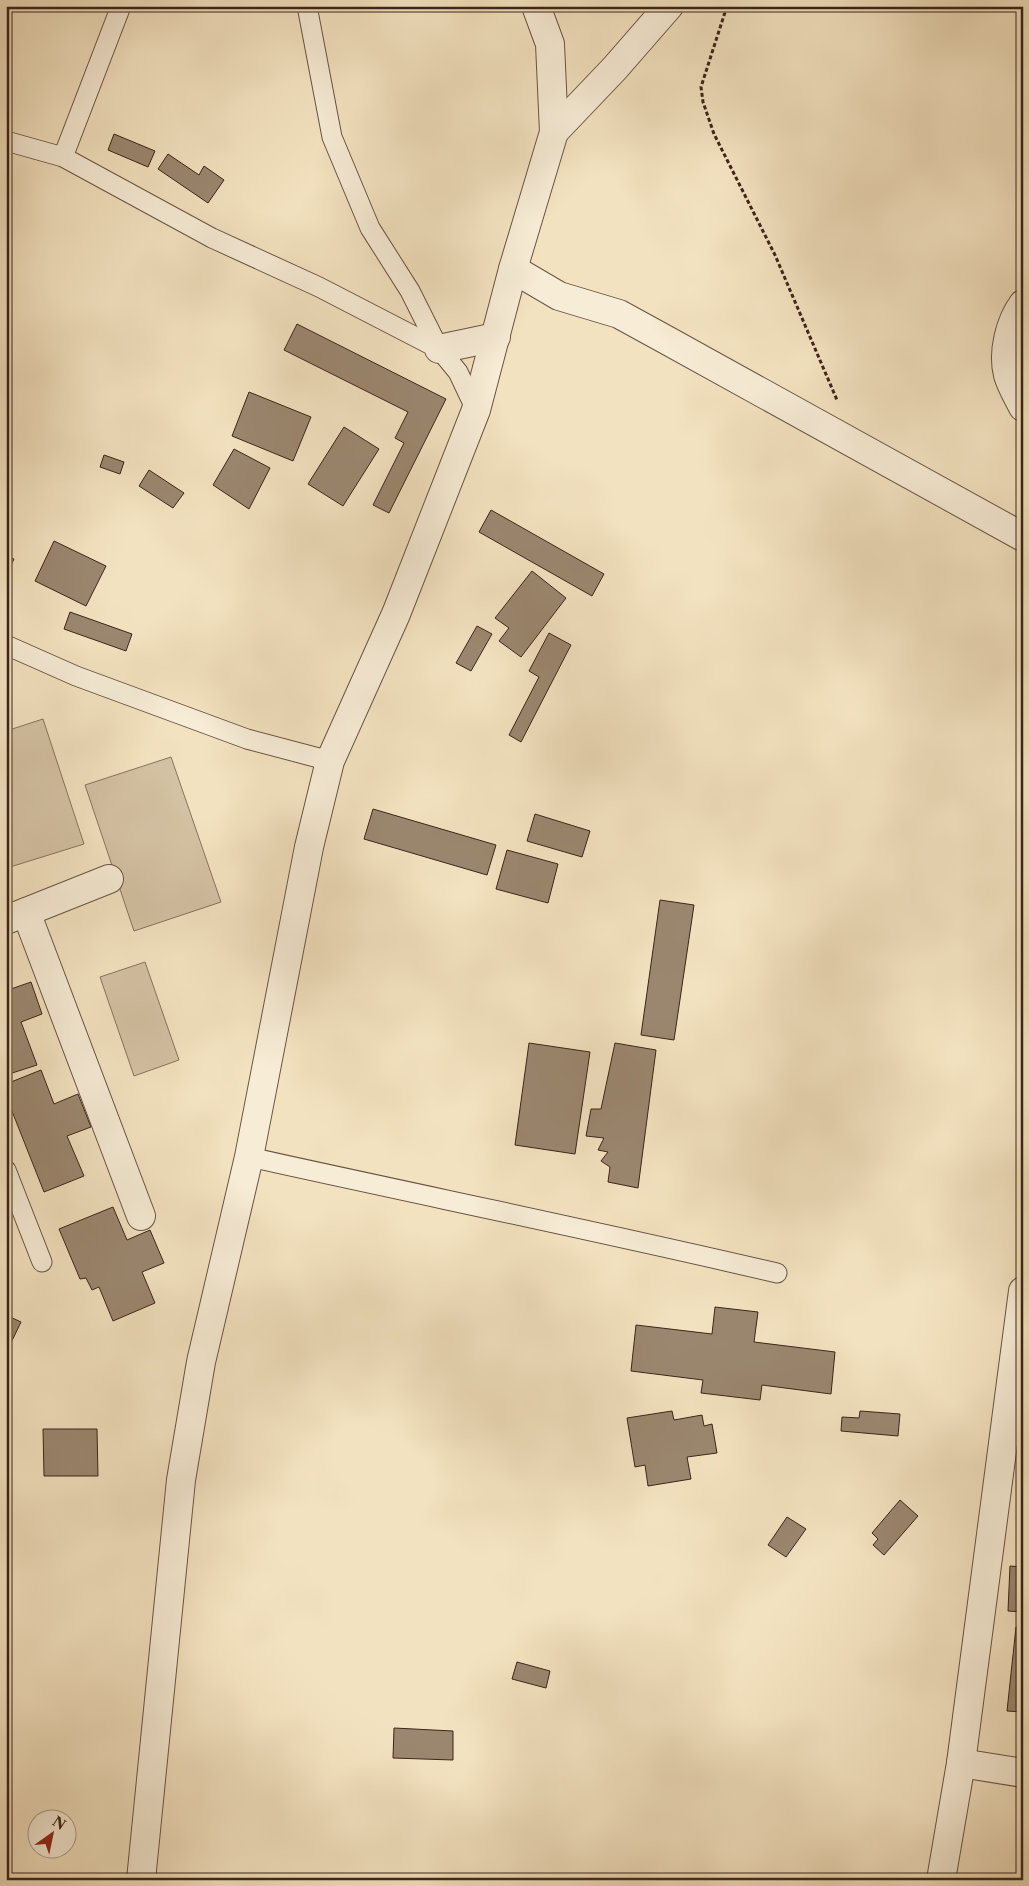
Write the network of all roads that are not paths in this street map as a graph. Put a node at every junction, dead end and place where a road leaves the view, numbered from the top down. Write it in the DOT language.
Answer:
graph roads {
  1 [pos="121,6"];
  2 [pos="307,6"];
  3 [pos="536,6"];
  4 [pos="669,6"];
  5 [pos="554,132"];
  6 [pos="6,141"];
  7 [pos="63,157"];
  8 [pos="512,269"];
  9 [pos="1023,304"];
  10 [pos="496,337"];
  11 [pos="439,349"];
  12 [pos="1023,407"];
  13 [pos="476,410"];
  14 [pos="1023,537"];
  15 [pos="6,645"];
  16 [pos="330,761"];
  17 [pos="109,879"];
  18 [pos="16,916"];
  19 [pos="249,1157"];
  20 [pos="6,1170"];
  21 [pos="141,1216"];
  22 [pos="42,1262"];
  23 [pos="777,1273"];
  24 [pos="1023,1291"];
  25 [pos="1013,1445"];
  26 [pos="961,1763"];
  27 [pos="1023,1773"];
  28 [pos="141,1880"];
  29 [pos="941,1880"];
  1 -- 7 [label="lane"];
  2 -- 11 [label="lane"];
  3 -- 5 [label="street"];
  4 -- 5 [label="street"];
  5 -- 8 [label="street"];
  6 -- 7 [label="lane"];
  7 -- 11 [label="lane"];
  8 -- 10 [label="street"];
  8 -- 14 [label="street"];
  9 -- 12 [label="street"];
  10 -- 11 [label="street"];
  10 -- 13 [label="street"];
  11 -- 13 [label="lane"];
  13 -- 16 [label="street"];
  15 -- 16 [label="lane"];
  16 -- 19 [label="street"];
  17 -- 18 [label="street"];
  18 -- 21 [label="street"];
  19 -- 23 [label="lane"];
  19 -- 28 [label="street"];
  20 -- 22 [label="lane"];
  24 -- 25 [label="street"];
  25 -- 26 [label="street"];
  26 -- 27 [label="street"];
  26 -- 29 [label="street"];
}
